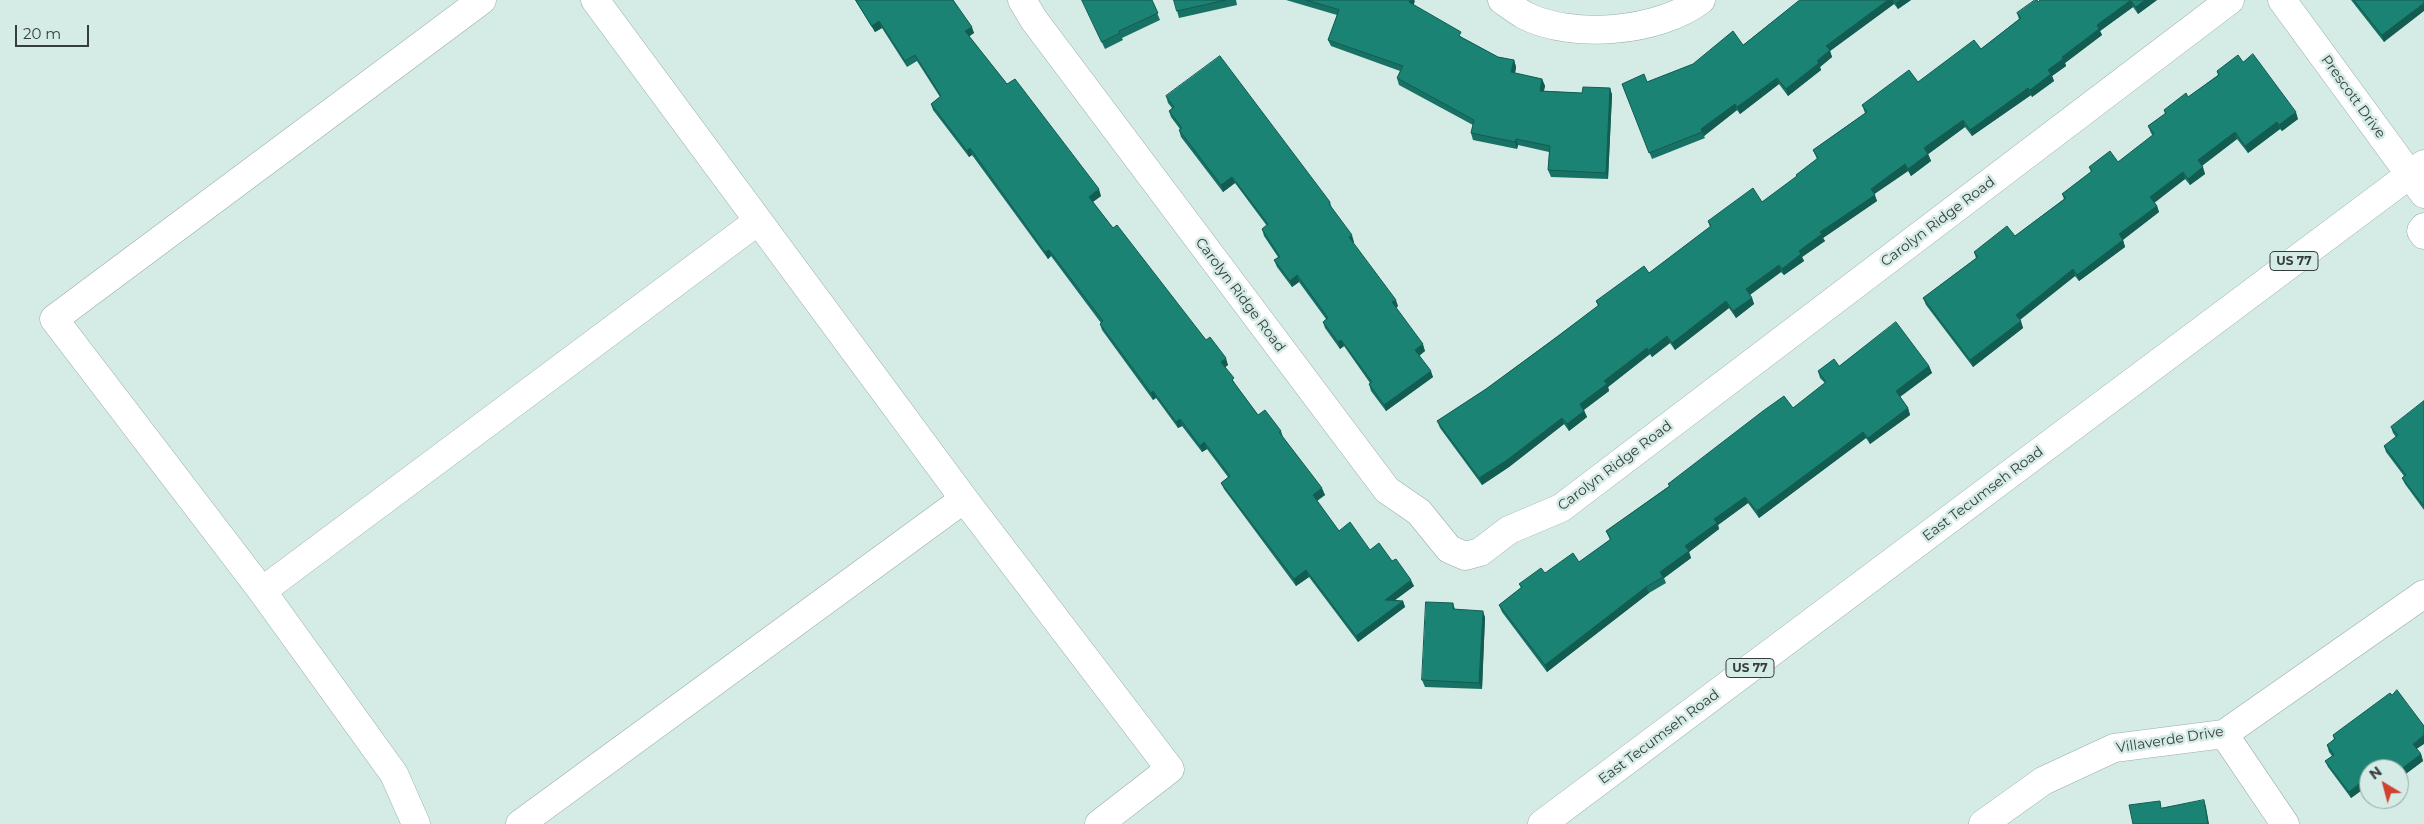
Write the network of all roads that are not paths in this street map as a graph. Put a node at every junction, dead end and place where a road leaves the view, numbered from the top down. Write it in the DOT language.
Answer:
graph roads {
  1 [pos="482,0"];
  2 [pos="594,0"];
  3 [pos="1022,0"];
  4 [pos="1502,0"];
  5 [pos="1701,0"];
  6 [pos="2230,0"];
  7 [pos="2282,0"];
  8 [pos="2419,178"];
  9 [pos="758,221"];
  10 [pos="2424,227"];
  11 [pos="2424,235"];
  12 [pos="964,499"];
  13 [pos="262,591"];
  14 [pos="2424,594"];
  15 [pos="2224,734"];
  16 [pos="416,824"];
  17 [pos="520,824"];
  18 [pos="1099,824"];
  19 [pos="1542,824"];
  20 [pos="1983,824"];
  21 [pos="2284,824"];
  1 -- 13 [label="street"];
  2 -- 9 [label="street"];
  3 -- 6 [label="street, Carolyn Ridge Road"];
  4 -- 5 [label="street"];
  7 -- 8 [label="street, Prescott Drive"];
  8 -- 19 [label="street, East Tecumseh Road / US 77"];
  9 -- 12 [label="street"];
  9 -- 13 [label="street"];
  10 -- 11 [label="street"];
  12 -- 17 [label="street"];
  12 -- 18 [label="street"];
  13 -- 16 [label="street"];
  14 -- 15 [label="street, Villaverde Drive"];
  15 -- 20 [label="street, Villaverde Drive"];
  15 -- 21 [label="street"];
}
